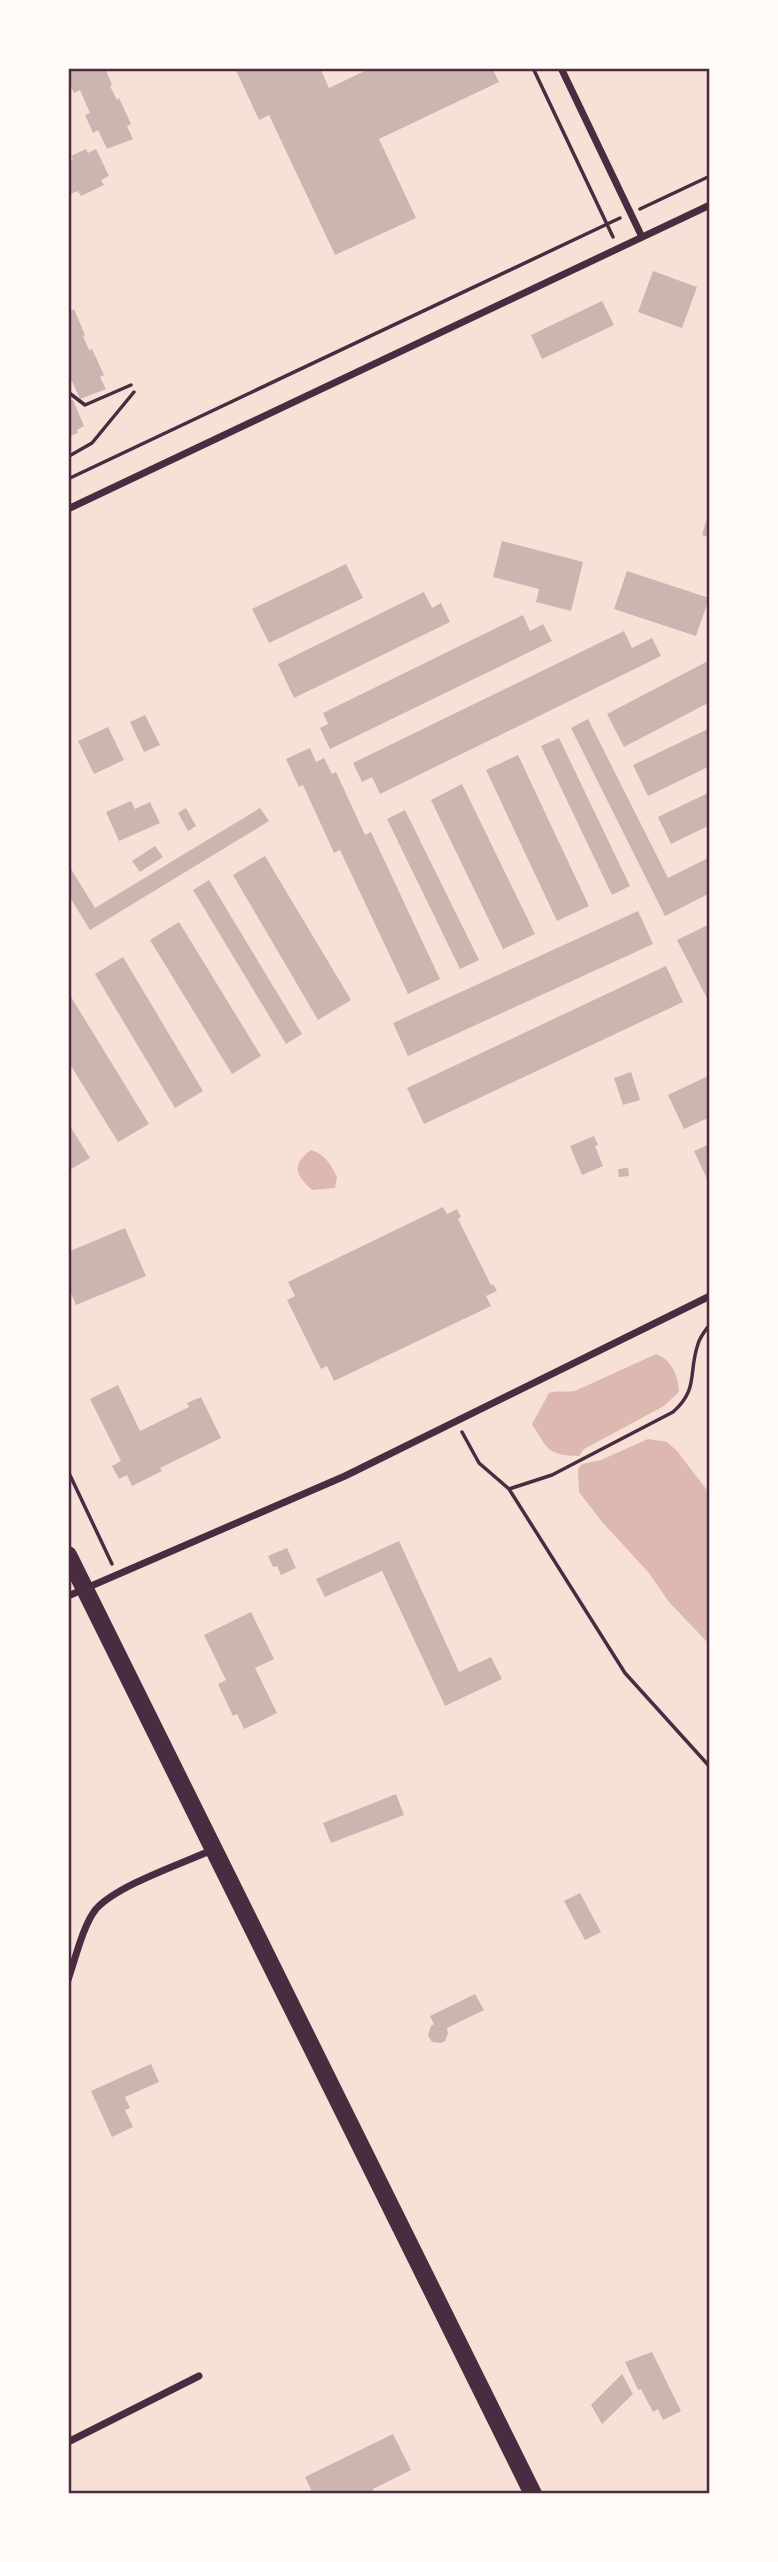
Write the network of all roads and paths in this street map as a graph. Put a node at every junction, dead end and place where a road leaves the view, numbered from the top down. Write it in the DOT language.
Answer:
graph roads {
  1 [pos="533,68"];
  2 [pos="561,68"];
  3 [pos="710,176"];
  4 [pos="710,205"];
  5 [pos="631,213"];
  6 [pos="607,224"];
  7 [pos="642,237"];
  8 [pos="618,248"];
  9 [pos="131,385"];
  10 [pos="68,392"];
  11 [pos="134,392"];
  12 [pos="71,455"];
  13 [pos="68,479"];
  14 [pos="68,509"];
  15 [pos="710,1296"];
  16 [pos="710,1324"];
  17 [pos="456,1421"];
  18 [pos="68,1471"];
  19 [pos="509,1489"];
  20 [pos="68,1555"];
  21 [pos="117,1575"];
  22 [pos="77,1592"];
  23 [pos="710,1768"];
  24 [pos="213,1850"];
  25 [pos="68,1980"];
  26 [pos="199,2376"];
  27 [pos="68,2442"];
  28 [pos="533,2494"];
  1 -- 6 [label="path"];
  2 -- 5 [label="street"];
  3 -- 5 [label="path"];
  4 -- 7 [label="street"];
  5 -- 6 [label="path"];
  5 -- 7 [label="street"];
  6 -- 8 [label="path"];
  6 -- 13 [label="path"];
  7 -- 8 [label="street"];
  8 -- 14 [label="street"];
  9 -- 10 [label="path"];
  11 -- 12 [label="path"];
  15 -- 17 [label="street"];
  16 -- 19 [label="path"];
  17 -- 19 [label="path"];
  17 -- 21 [label="street"];
  18 -- 21 [label="path"];
  19 -- 23 [label="path"];
  20 -- 22 [label="main road"];
  21 -- 22 [label="street"];
  22 -- 24 [label="main road"];
  24 -- 25 [label="street"];
  24 -- 28 [label="main road"];
  26 -- 27 [label="street"];
}
